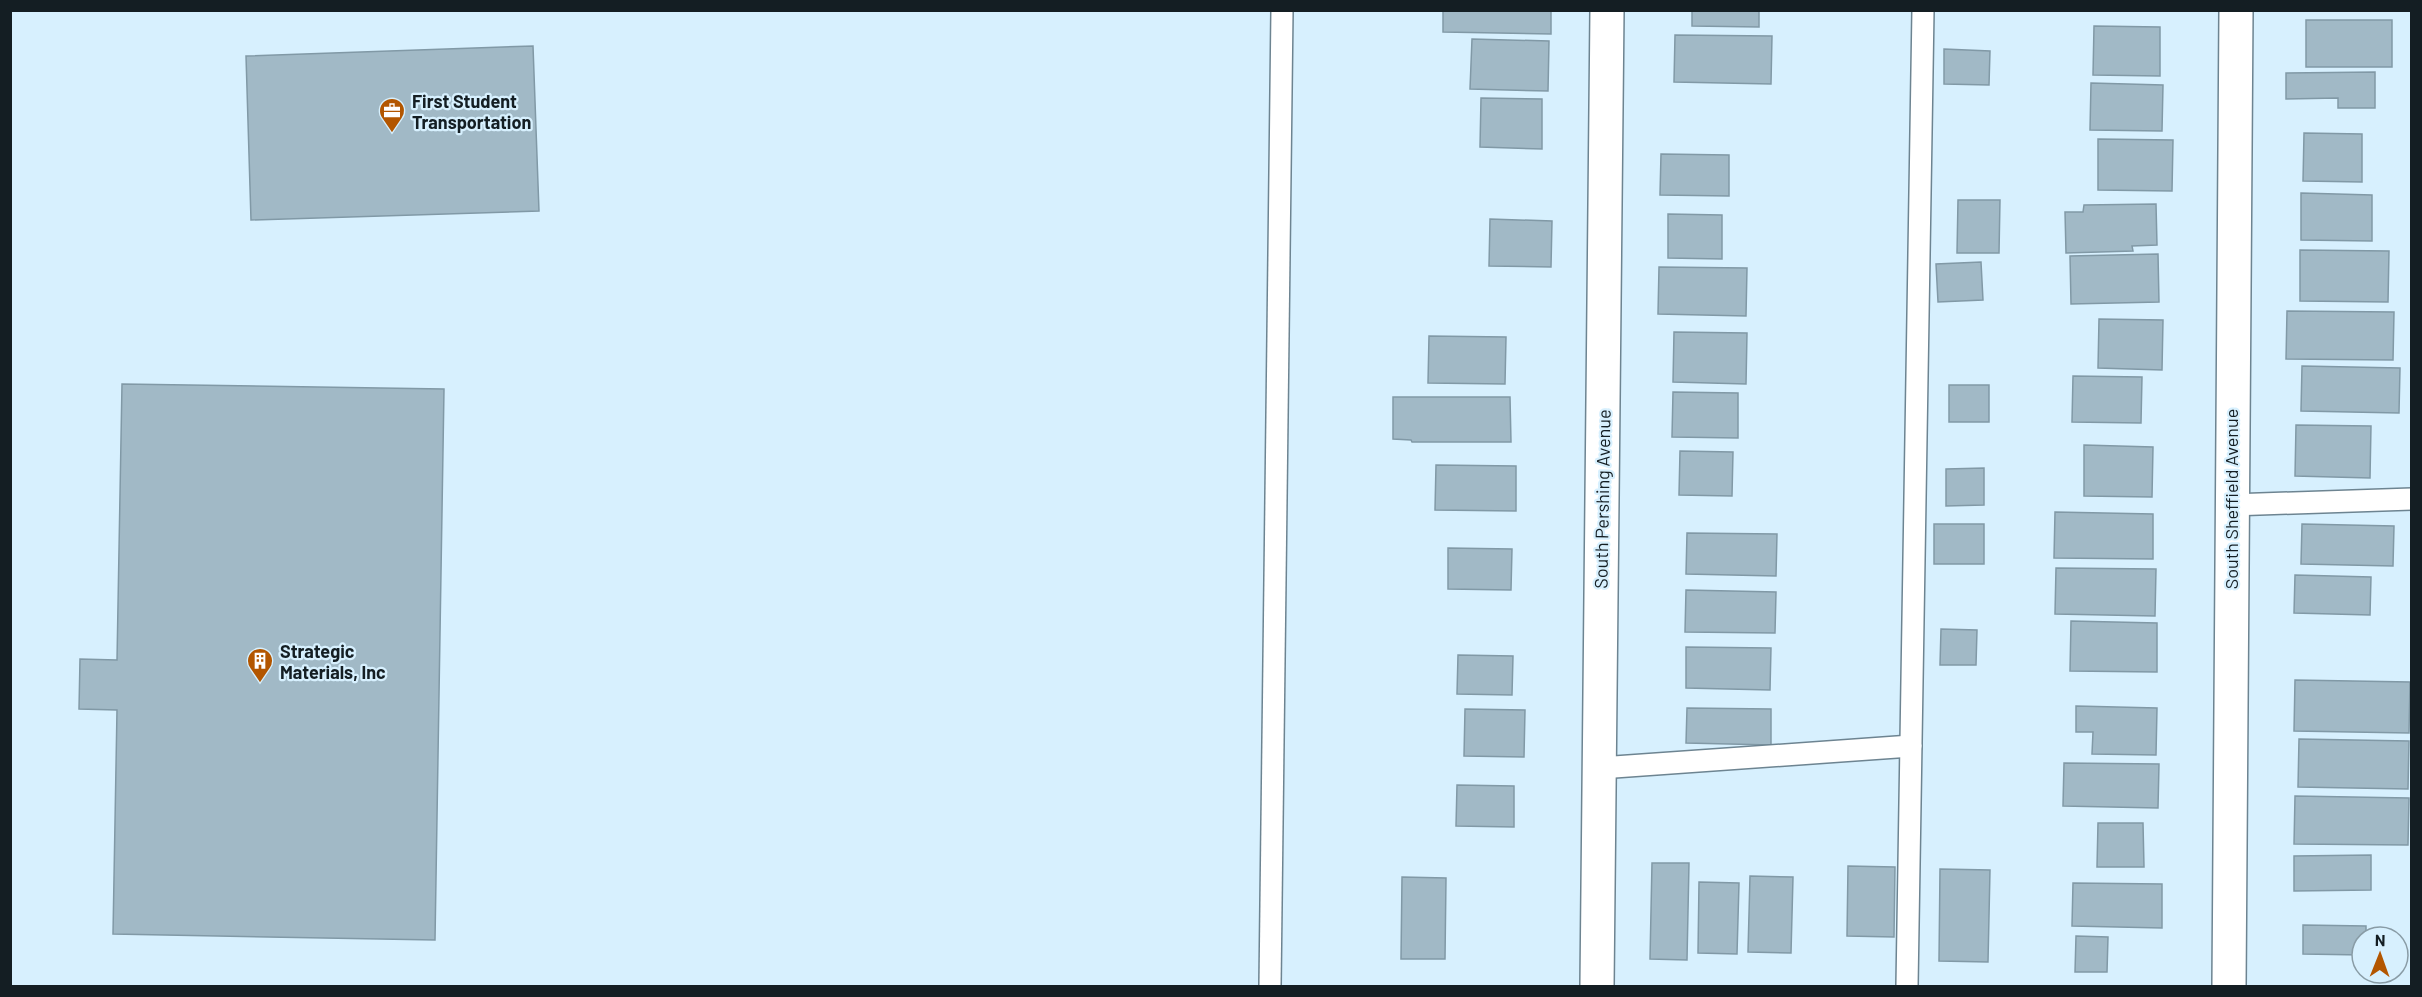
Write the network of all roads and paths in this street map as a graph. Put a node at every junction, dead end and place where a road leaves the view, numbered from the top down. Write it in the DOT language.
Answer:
graph roads {
  1 [pos="1282,10"];
  2 [pos="1607,10"];
  3 [pos="1923,10"];
  4 [pos="2235,10"];
  5 [pos="2412,500"];
  6 [pos="2231,506"];
  7 [pos="1911,746"];
  8 [pos="1600,768"];
  9 [pos="1270,987"];
  10 [pos="1597,987"];
  11 [pos="1907,987"];
  12 [pos="2229,987"];
  1 -- 9 [label="lane"];
  2 -- 8 [label="street, South Pershing Avenue"];
  3 -- 7 [label="lane"];
  4 -- 6 [label="street, South Sheffield Avenue"];
  5 -- 6 [label="lane"];
  6 -- 12 [label="street, South Sheffield Avenue"];
  7 -- 8 [label="lane"];
  7 -- 11 [label="lane"];
  8 -- 10 [label="street, South Pershing Avenue"];
}
